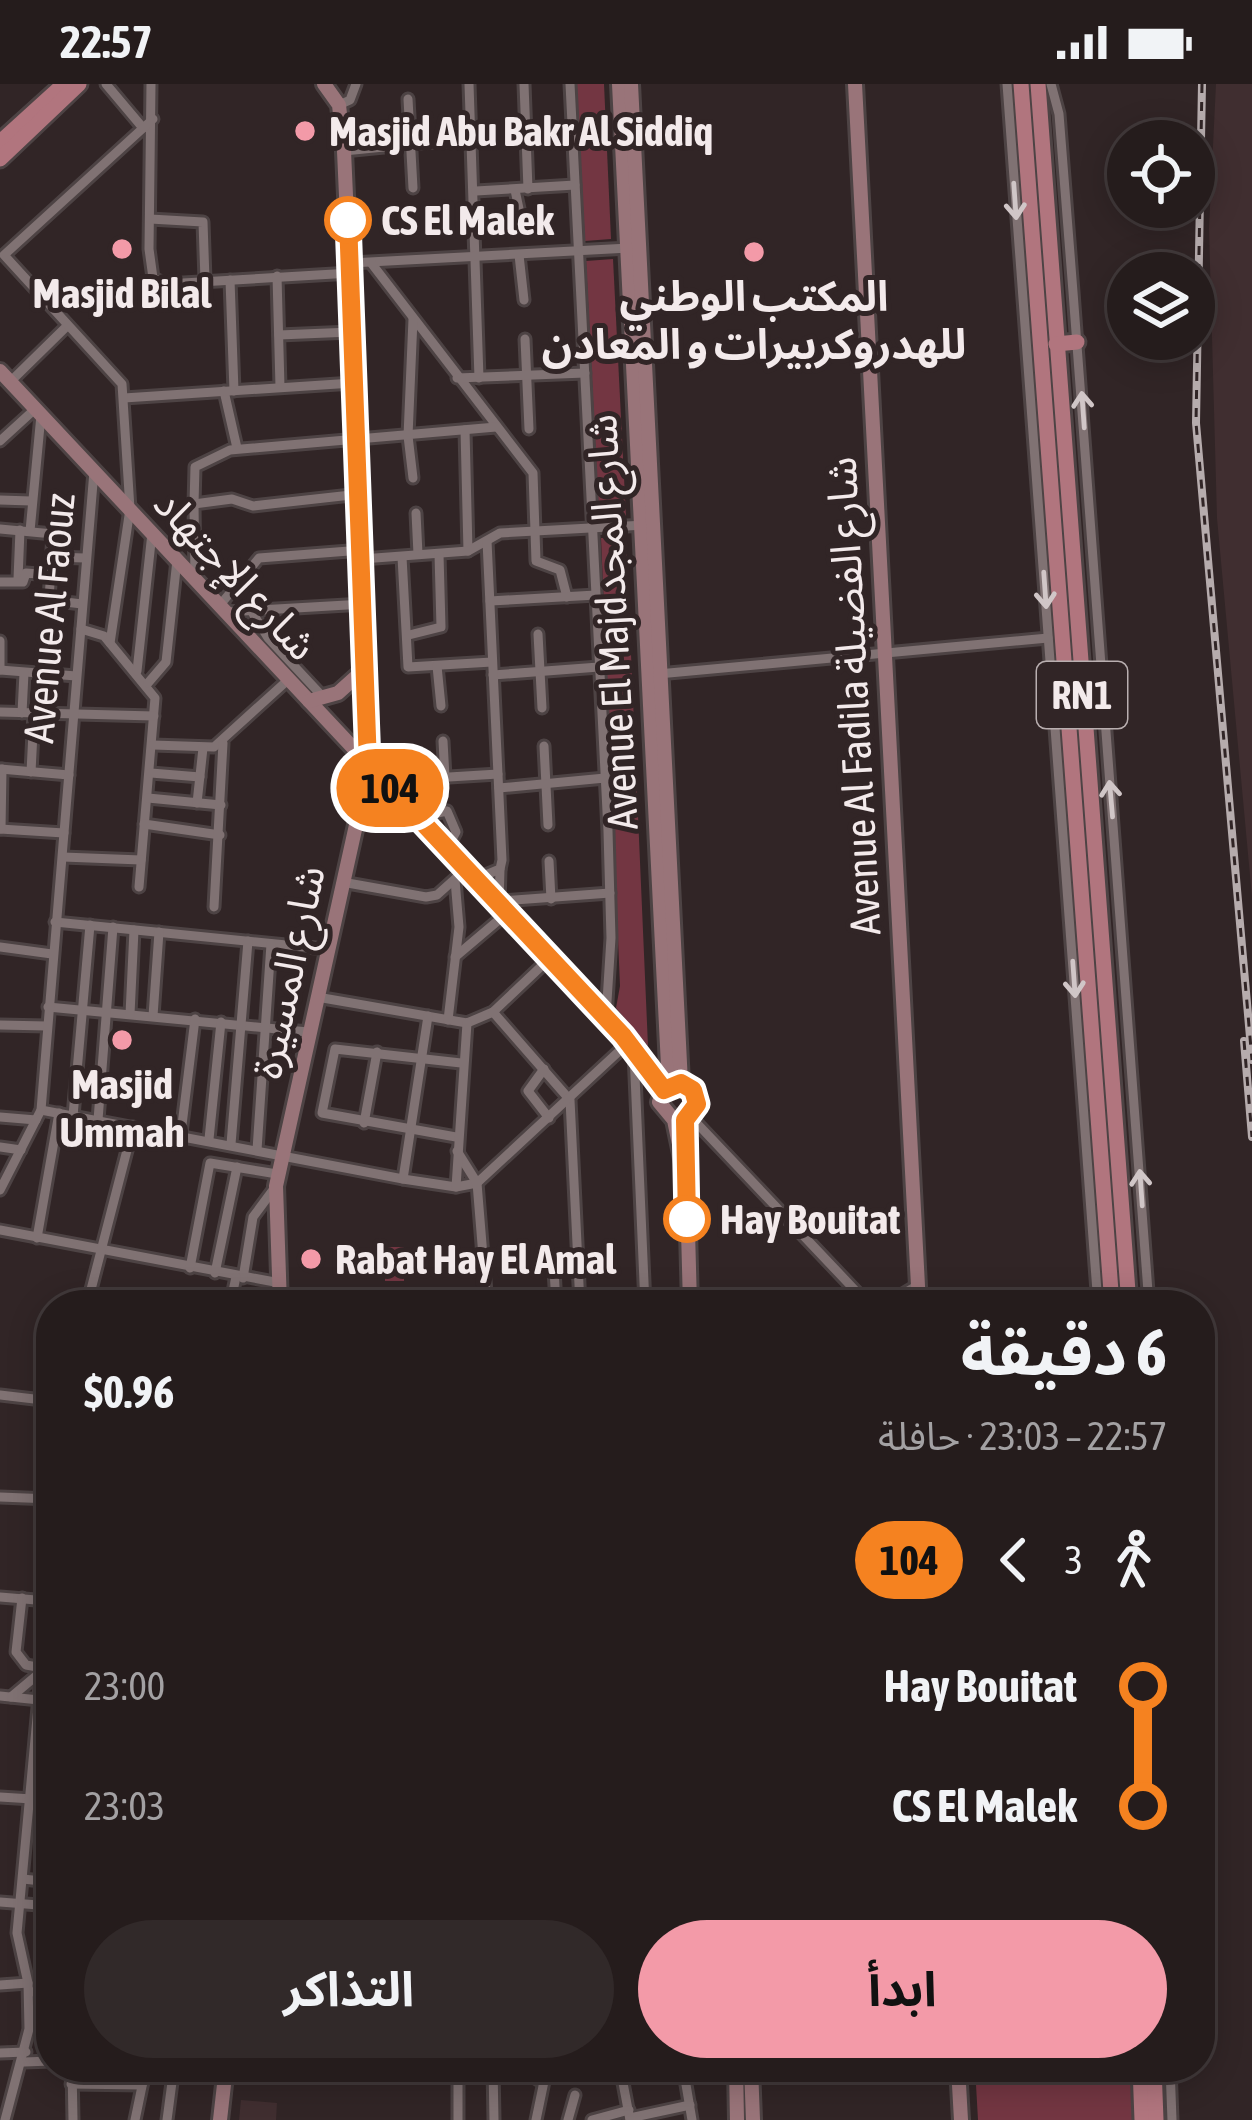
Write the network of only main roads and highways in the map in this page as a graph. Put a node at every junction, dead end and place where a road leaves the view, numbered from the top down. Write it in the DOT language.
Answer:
graph roads {
  1 [pos="64,84"];
  2 [pos="79,84"];
  3 [pos="1022,84"];
  4 [pos="1037,84"];
  5 [pos="0,142"];
  6 [pos="0,159"];
  7 [pos="1077,342"];
  8 [pos="1056,344"];
  9 [pos="1108,1290"];
  10 [pos="1128,1290"];
  11 [pos="1141,2082"];
  12 [pos="1155,2082"];
  13 [pos="1142,2120"];
  14 [pos="1156,2120"];
  1 -- 5 [label="main road"];
  2 -- 6 [label="main road"];
  3 -- 9 [label="main road, RN1, one-way"];
  4 -- 8 [label="main road, RN1"];
  7 -- 8 [label="main road"];
  8 -- 10 [label="main road, RN1"];
  11 -- 13 [label="main road"];
  12 -- 14 [label="main road"];
}
